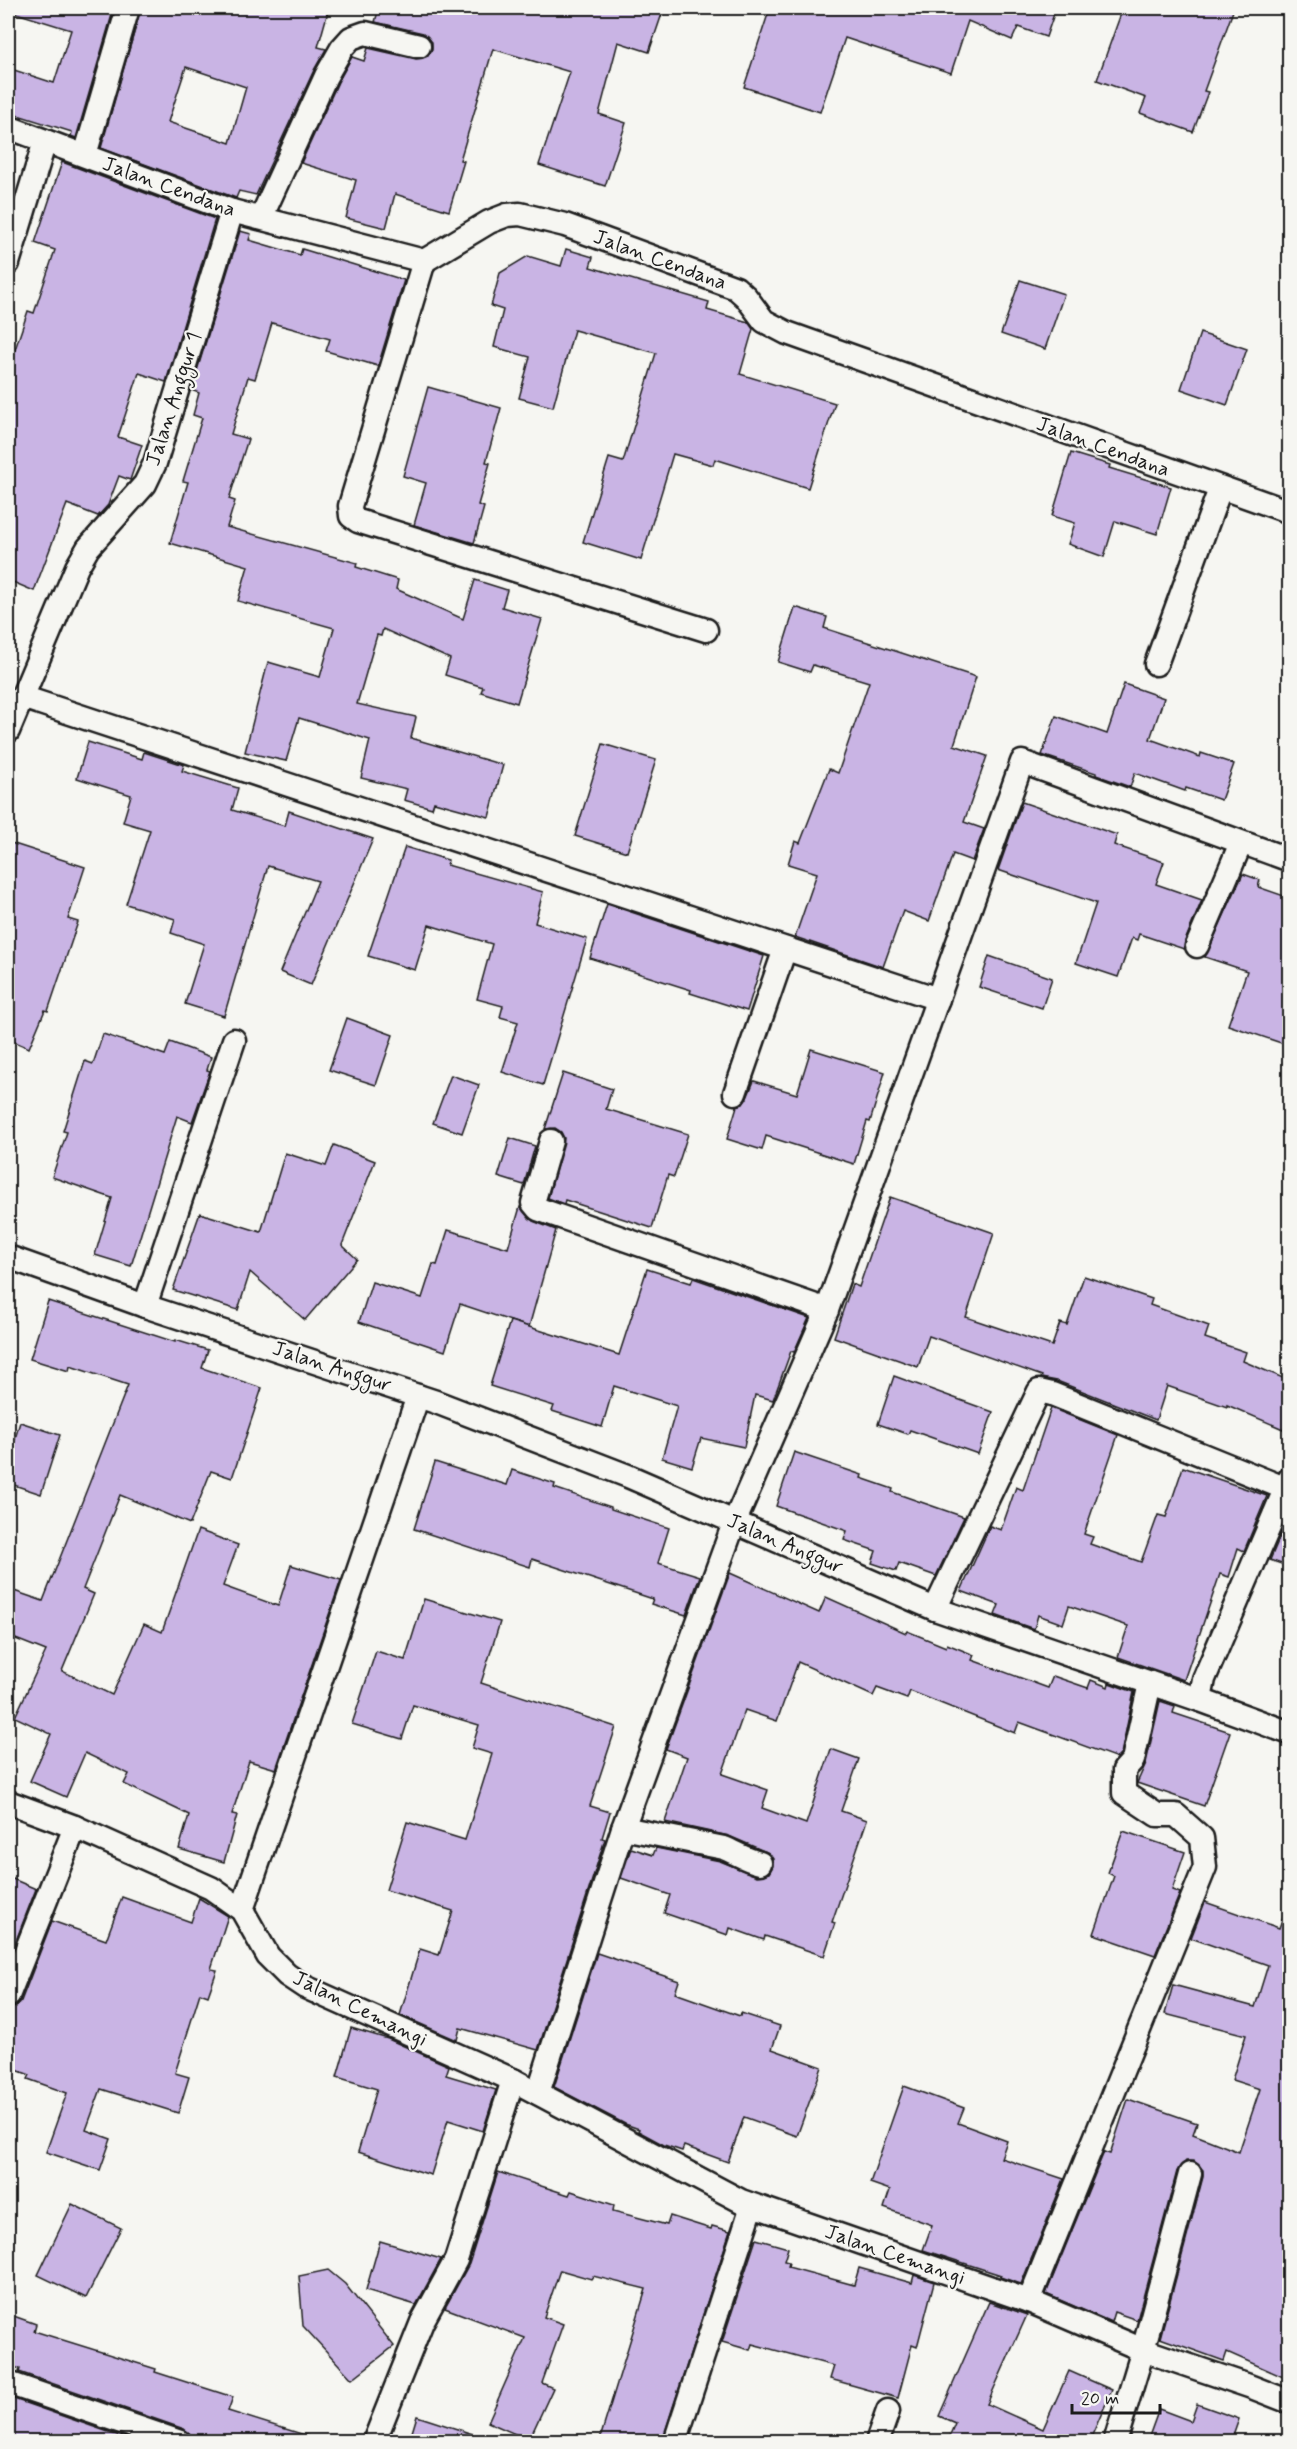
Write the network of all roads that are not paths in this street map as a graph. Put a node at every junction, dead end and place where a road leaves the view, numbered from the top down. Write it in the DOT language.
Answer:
graph roads {
  1 [pos="128,8"];
  2 [pos="419,46"];
  3 [pos="8,127"];
  4 [pos="45,141"];
  5 [pos="85,155"];
  6 [pos="232,212"];
  7 [pos="261,219"];
  8 [pos="424,261"];
  9 [pos="8,263"];
  10 [pos="1220,489"];
  11 [pos="1290,512"];
  12 [pos="706,630"];
  13 [pos="1156,664"];
  14 [pos="22,697"];
  15 [pos="8,731"];
  16 [pos="1242,843"];
  17 [pos="1290,860"];
  18 [pos="1197,946"];
  19 [pos="785,949"];
  20 [pos="938,999"];
  21 [pos="234,1040"];
  22 [pos="735,1093"];
  23 [pos="551,1141"];
  24 [pos="8,1257"];
  25 [pos="145,1306"];
  26 [pos="827,1310"];
  27 [pos="418,1396"];
  28 [pos="1287,1483"];
  29 [pos="734,1523"];
  30 [pos="935,1609"];
  31 [pos="1150,1683"];
  32 [pos="1200,1700"];
  33 [pos="1290,1733"];
  34 [pos="8,1802"];
  35 [pos="75,1827"];
  36 [pos="623,1828"];
  37 [pos="760,1863"];
  38 [pos="242,1910"];
  39 [pos="8,1996"];
  40 [pos="513,2080"];
  41 [pos="538,2092"];
  42 [pos="1190,2174"];
  43 [pos="752,2206"];
  44 [pos="1029,2301"];
  45 [pos="1143,2350"];
  46 [pos="8,2383"];
  47 [pos="1290,2402"];
  48 [pos="888,2411"];
  49 [pos="180,2442"];
  50 [pos="374,2442"];
  51 [pos="675,2442"];
  52 [pos="877,2442"];
  53 [pos="1115,2442"];
  1 -- 5 [label="street, Jalan Cendana"];
  2 -- 7 [label="street"];
  3 -- 4 [label="street, Jalan Cendana"];
  4 -- 5 [label="street, Jalan Cendana"];
  4 -- 9 [label="street"];
  5 -- 6 [label="street, Jalan Cendana"];
  6 -- 7 [label="street, Jalan Cendana"];
  6 -- 14 [label="street, Jalan Anggur 1"];
  7 -- 8 [label="street, Jalan Cendana"];
  8 -- 10 [label="street, Jalan Cendana"];
  8 -- 12 [label="street"];
  10 -- 11 [label="street, Jalan Cendana"];
  10 -- 13 [label="street"];
  14 -- 15 [label="street, Jalan Anggur 1"];
  14 -- 19 [label="street"];
  16 -- 17 [label="street"];
  16 -- 18 [label="street"];
  16 -- 20 [label="street"];
  19 -- 20 [label="street"];
  19 -- 22 [label="street"];
  20 -- 26 [label="street"];
  21 -- 25 [label="street"];
  23 -- 26 [label="street"];
  24 -- 25 [label="street, Jalan Anggur"];
  25 -- 27 [label="street, Jalan Anggur"];
  26 -- 29 [label="street"];
  27 -- 29 [label="street, Jalan Anggur"];
  27 -- 38 [label="street"];
  28 -- 30 [label="street"];
  28 -- 32 [label="street"];
  29 -- 30 [label="street, Jalan Anggur"];
  29 -- 36 [label="street"];
  30 -- 31 [label="street, Jalan Anggur"];
  31 -- 32 [label="street, Jalan Anggur"];
  31 -- 44 [label="street"];
  32 -- 33 [label="street, Jalan Anggur"];
  34 -- 35 [label="street, Jalan Cemangi"];
  35 -- 38 [label="street, Jalan Cemangi"];
  35 -- 39 [label="street"];
  36 -- 37 [label="street"];
  36 -- 41 [label="street"];
  38 -- 40 [label="street, Jalan Cemangi"];
  40 -- 41 [label="street, Jalan Cemangi"];
  40 -- 50 [label="street"];
  41 -- 43 [label="street, Jalan Cemangi"];
  42 -- 45 [label="street"];
  43 -- 44 [label="street, Jalan Cemangi"];
  43 -- 51 [label="street"];
  44 -- 45 [label="street, Jalan Cemangi"];
  45 -- 47 [label="street, Jalan Cemangi"];
  45 -- 53 [label="street"];
  46 -- 49 [label="street"];
  48 -- 52 [label="street"];
}
